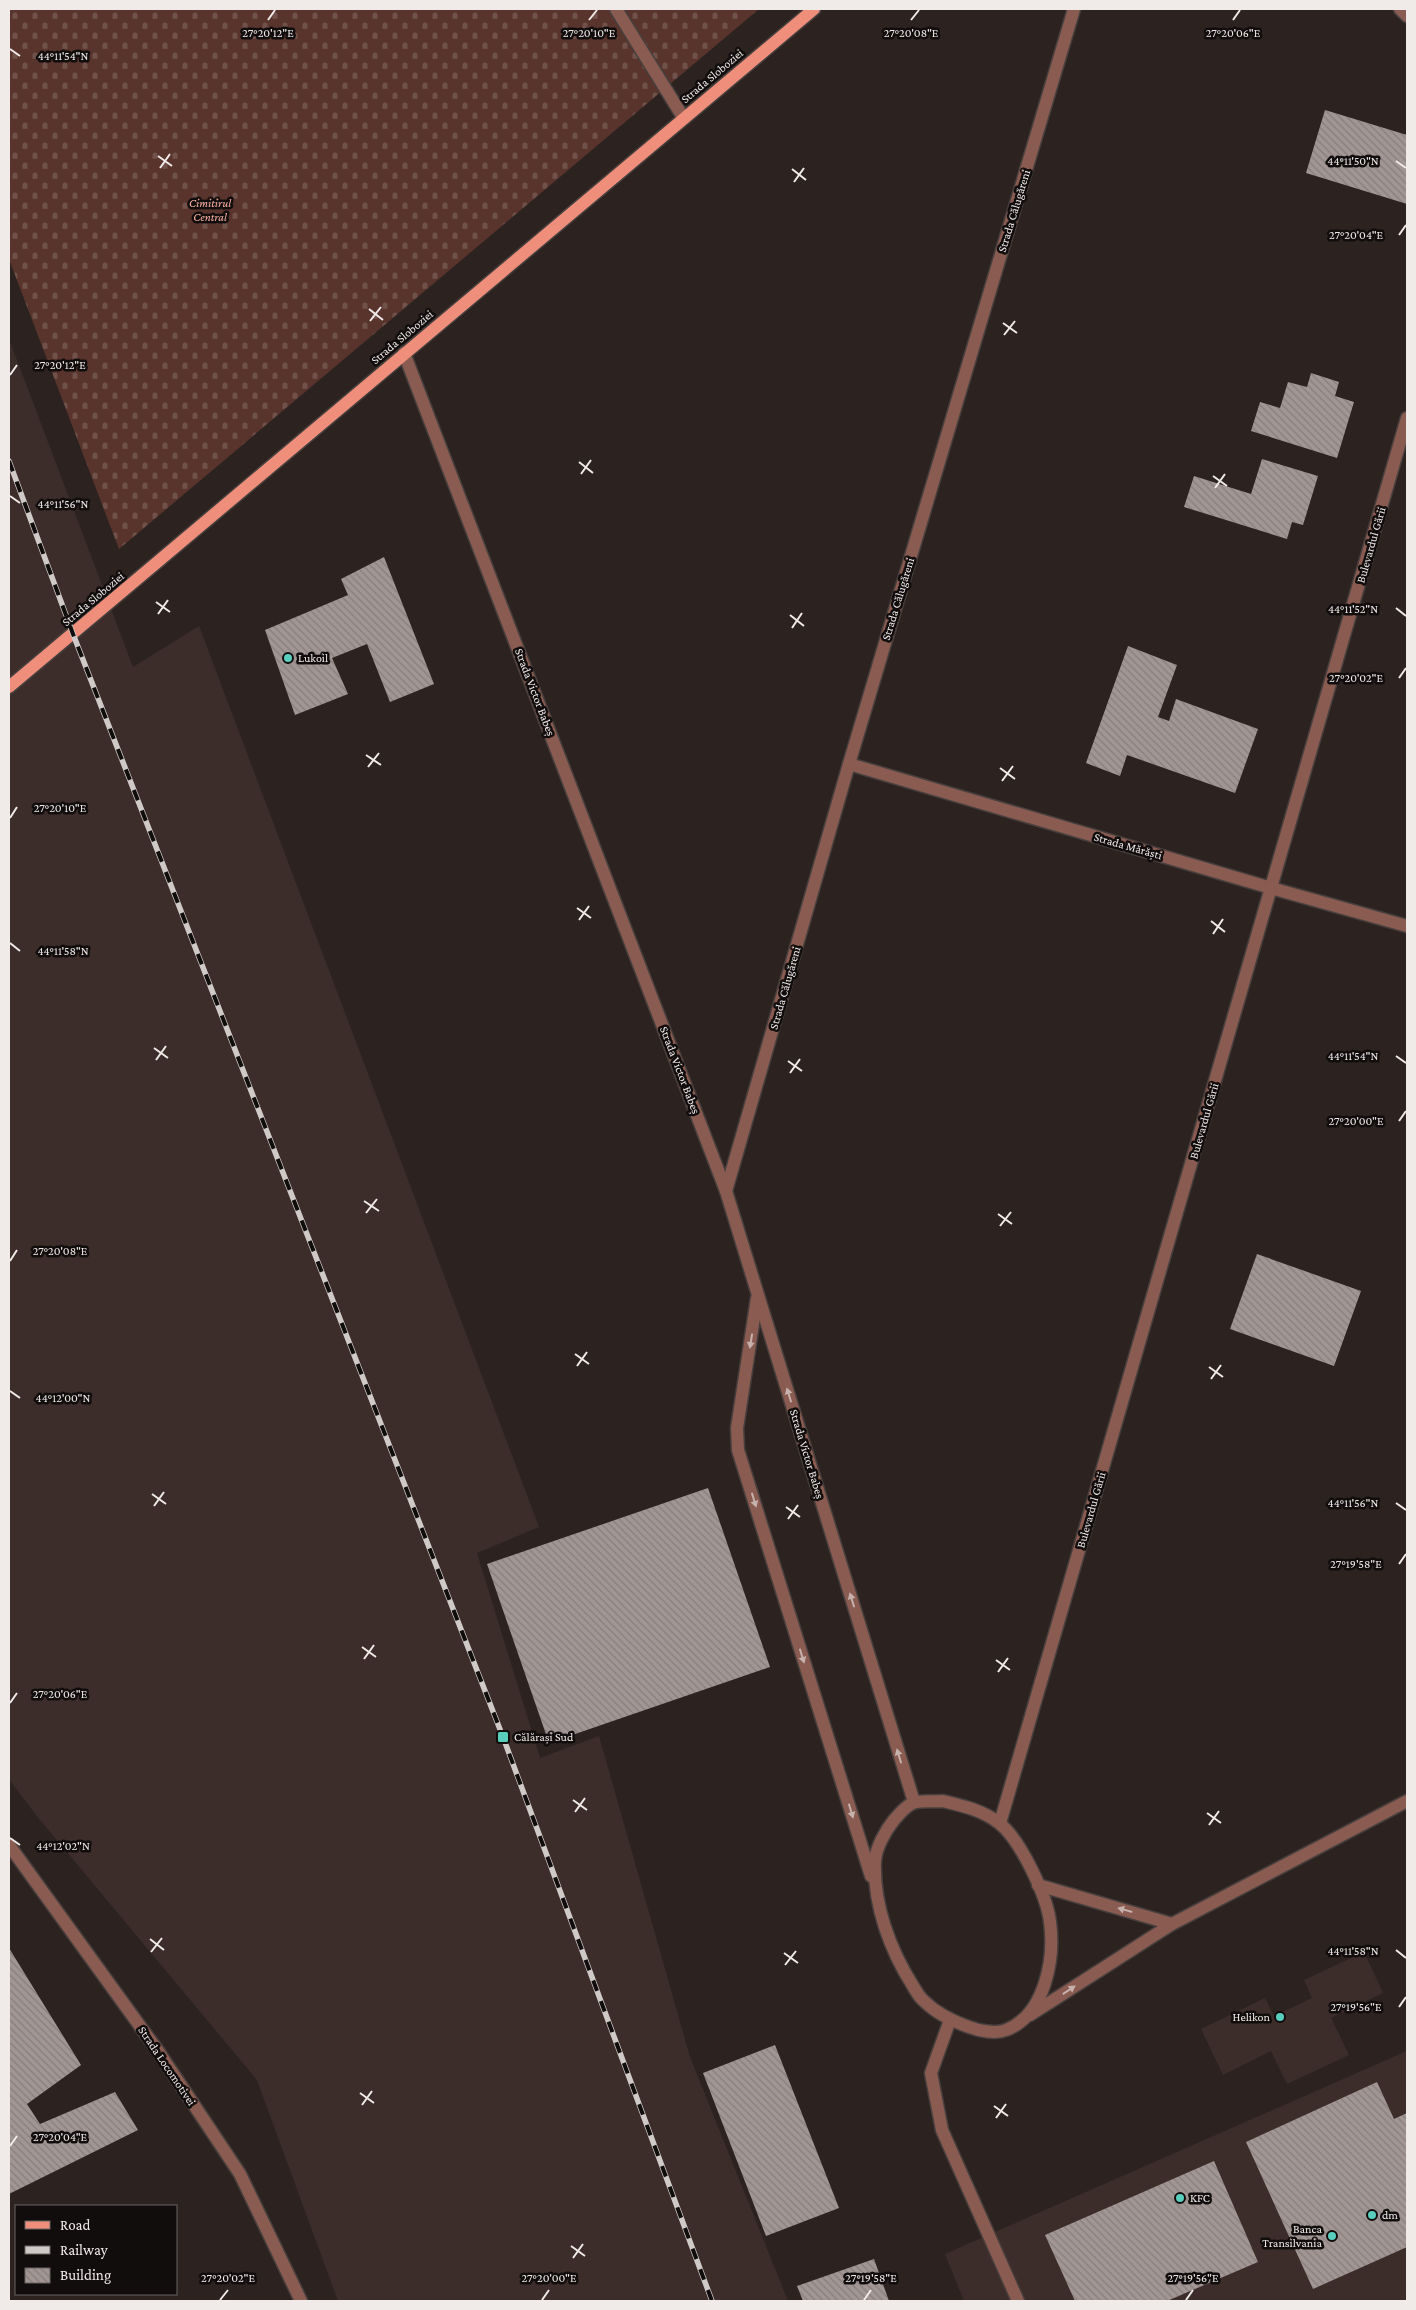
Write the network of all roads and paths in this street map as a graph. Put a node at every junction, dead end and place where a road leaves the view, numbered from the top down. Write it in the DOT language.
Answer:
graph roads {
  1 [pos="616,9"];
  2 [pos="814,9"];
  3 [pos="1074,9"];
  4 [pos="1400,9"];
  5 [pos="1407,16"];
  6 [pos="683,117"];
  7 [pos="404,352"];
  8 [pos="1407,418"];
  9 [pos="9,687"];
  10 [pos="849,764"];
  11 [pos="1271,888"];
  12 [pos="1407,926"];
  13 [pos="726,1191"];
  14 [pos="758,1293"];
  15 [pos="914,1802"];
  16 [pos="1407,1802"];
  17 [pos="1000,1823"];
  18 [pos="9,1845"];
  19 [pos="1038,1885"];
  20 [pos="878,1898"];
  21 [pos="1172,1924"];
  22 [pos="1028,2016"];
  23 [pos="950,2020"];
  24 [pos="301,2301"];
  25 [pos="1018,2301"];
  1 -- 6 [label="street"];
  2 -- 6 [label="main road, Strada Sloboziei"];
  3 -- 10 [label="street, Strada Călugăreni"];
  4 -- 5 [label="street"];
  6 -- 7 [label="main road, Strada Sloboziei"];
  7 -- 9 [label="main road, Strada Sloboziei"];
  7 -- 13 [label="street, Strada Victor Babeș"];
  8 -- 11 [label="street, Bulevardul Gării"];
  10 -- 11 [label="street, Strada Mărăști"];
  10 -- 13 [label="street, Strada Călugăreni"];
  11 -- 12 [label="street, Strada Mărăști"];
  11 -- 17 [label="street, Bulevardul Gării"];
  13 -- 14 [label="street, Strada Victor Babeș"];
  15 -- 14 [label="street, Strada Victor Babeș, one-way"];
  14 -- 20 [label="street, one-way"];
  15 -- 17 [label="street"];
  15 -- 20 [label="street"];
  16 -- 21 [label="street"];
  17 -- 19 [label="street"];
  18 -- 24 [label="street, Strada Locomotivei"];
  21 -- 19 [label="street, one-way"];
  19 -- 22 [label="street"];
  20 -- 23 [label="street"];
  22 -- 21 [label="street, one-way"];
  22 -- 23 [label="street"];
  23 -- 25 [label="street"];
}
